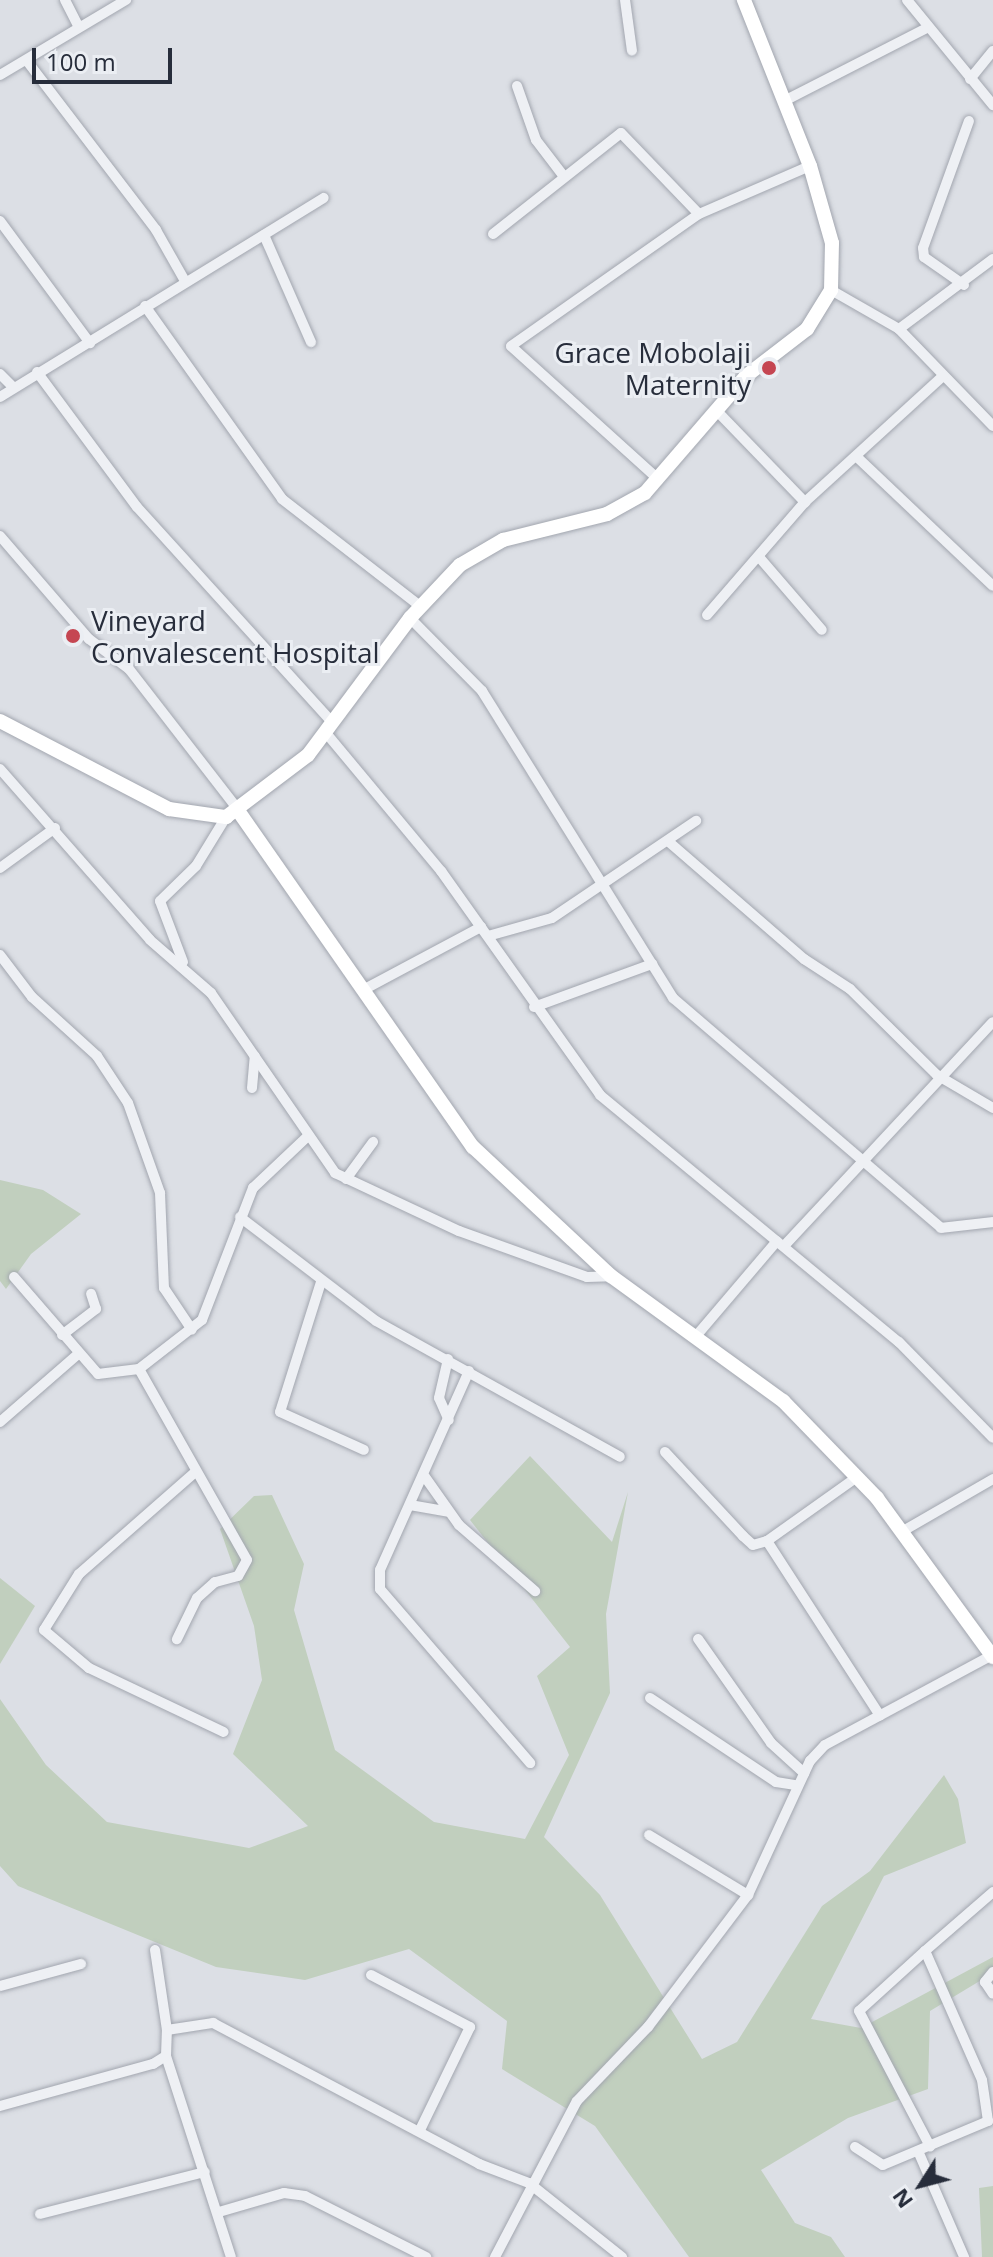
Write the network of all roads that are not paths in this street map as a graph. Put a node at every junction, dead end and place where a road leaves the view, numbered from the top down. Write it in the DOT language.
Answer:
graph roads {
  1 [pos="65,0"];
  2 [pos="126,0"];
  3 [pos="625,0"];
  4 [pos="744,0"];
  5 [pos="907,0"];
  6 [pos="79,27"];
  7 [pos="925,29"];
  8 [pos="632,51"];
  9 [pos="993,51"];
  10 [pos="27,61"];
  11 [pos="0,75"];
  12 [pos="970,79"];
  13 [pos="517,86"];
  14 [pos="788,99"];
  15 [pos="993,105"];
  16 [pos="969,121"];
  17 [pos="810,166"];
  18 [pos="562,174"];
  19 [pos="324,198"];
  20 [pos="699,214"];
  21 [pos="0,221"];
  22 [pos="493,234"];
  23 [pos="264,235"];
  24 [pos="993,259"];
  25 [pos="185,281"];
  26 [pos="964,285"];
  27 [pos="831,290"];
  28 [pos="145,306"];
  29 [pos="899,329"];
  30 [pos="311,342"];
  31 [pos="90,343"];
  32 [pos="37,372"];
  33 [pos="0,374"];
  34 [pos="943,376"];
  35 [pos="13,387"];
  36 [pos="0,397"];
  37 [pos="717,411"];
  38 [pos="993,426"];
  39 [pos="857,457"];
  40 [pos="658,479"];
  41 [pos="805,502"];
  42 [pos="0,536"];
  43 [pos="759,557"];
  44 [pos="993,586"];
  45 [pos="415,612"];
  46 [pos="707,615"];
  47 [pos="822,630"];
  48 [pos="0,721"];
  49 [pos="329,727"];
  50 [pos="0,769"];
  51 [pos="233,815"];
  52 [pos="696,821"];
  53 [pos="55,828"];
  54 [pos="669,842"];
  55 [pos="0,868"];
  56 [pos="606,885"];
  57 [pos="484,932"];
  58 [pos="0,955"];
  59 [pos="652,964"];
  60 [pos="184,965"];
  61 [pos="363,990"];
  62 [pos="534,1007"];
  63 [pos="993,1022"];
  64 [pos="255,1056"];
  65 [pos="937,1075"];
  66 [pos="252,1088"];
  67 [pos="993,1108"];
  68 [pos="307,1137"];
  69 [pos="373,1142"];
  70 [pos="864,1161"];
  71 [pos="346,1179"];
  72 [pos="240,1217"];
  73 [pos="993,1222"];
  74 [pos="780,1243"];
  75 [pos="611,1276"];
  76 [pos="14,1277"];
  77 [pos="321,1282"];
  78 [pos="91,1294"];
  79 [pos="192,1330"];
  80 [pos="62,1335"];
  81 [pos="697,1335"];
  82 [pos="77,1355"];
  83 [pos="448,1359"];
  84 [pos="139,1369"];
  85 [pos="469,1371"];
  86 [pos="449,1420"];
  87 [pos="0,1422"];
  88 [pos="993,1438"];
  89 [pos="364,1450"];
  90 [pos="665,1452"];
  91 [pos="620,1457"];
  92 [pos="193,1474"];
  93 [pos="425,1477"];
  94 [pos="857,1477"];
  95 [pos="993,1479"];
  96 [pos="410,1505"];
  97 [pos="448,1512"];
  98 [pos="903,1531"];
  99 [pos="767,1541"];
  100 [pos="535,1591"];
  101 [pos="177,1639"];
  102 [pos="698,1639"];
  103 [pos="993,1656"];
  104 [pos="650,1698"];
  105 [pos="880,1716"];
  106 [pos="224,1732"];
  107 [pos="530,1763"];
  108 [pos="804,1773"];
  109 [pos="796,1785"];
  110 [pos="649,1835"];
  111 [pos="993,1892"];
  112 [pos="748,1895"];
  113 [pos="155,1950"];
  114 [pos="925,1951"];
  115 [pos="81,1964"];
  116 [pos="993,1972"];
  117 [pos="371,1975"];
  118 [pos="0,1986"];
  119 [pos="993,1994"];
  120 [pos="167,2030"];
  121 [pos="166,2056"];
  122 [pos="1,2103"];
  123 [pos="991,2121"];
  124 [pos="421,2128"];
  125 [pos="930,2146"];
  126 [pos="855,2147"];
  127 [pos="918,2151"];
  128 [pos="205,2172"];
  129 [pos="529,2183"];
  130 [pos="219,2212"];
  131 [pos="40,2214"];
  132 [pos="231,2257"];
  133 [pos="426,2257"];
  134 [pos="495,2257"];
  135 [pos="622,2257"];
  136 [pos="964,2257"];
  1 -- 6 [label="street"];
  2 -- 6 [label="street"];
  3 -- 8 [label="street"];
  4 -- 14 [label="street"];
  5 -- 7 [label="street"];
  6 -- 10 [label="street"];
  7 -- 12 [label="street"];
  7 -- 14 [label="street"];
  9 -- 12 [label="street"];
  10 -- 11 [label="street"];
  10 -- 25 [label="street"];
  12 -- 15 [label="street"];
  13 -- 18 [label="street"];
  14 -- 17 [label="street"];
  16 -- 26 [label="street"];
  17 -- 20 [label="street"];
  17 -- 27 [label="street"];
  18 -- 20 [label="street"];
  18 -- 22 [label="street"];
  19 -- 23 [label="street"];
  20 -- 40 [label="street"];
  21 -- 31 [label="street"];
  23 -- 25 [label="street"];
  23 -- 30 [label="street"];
  24 -- 26 [label="street"];
  25 -- 28 [label="street"];
  26 -- 29 [label="street"];
  27 -- 29 [label="street"];
  27 -- 37 [label="street"];
  28 -- 31 [label="street"];
  28 -- 45 [label="street"];
  29 -- 34 [label="street"];
  31 -- 32 [label="street"];
  32 -- 35 [label="street"];
  32 -- 49 [label="street"];
  33 -- 35 [label="street"];
  34 -- 38 [label="street"];
  34 -- 39 [label="street"];
  35 -- 36 [label="street"];
  37 -- 40 [label="street"];
  37 -- 41 [label="street"];
  39 -- 41 [label="street"];
  39 -- 44 [label="street"];
  40 -- 45 [label="street"];
  41 -- 43 [label="street"];
  42 -- 51 [label="street"];
  43 -- 46 [label="street"];
  43 -- 47 [label="street"];
  45 -- 49 [label="street"];
  45 -- 56 [label="street"];
  48 -- 51 [label="street"];
  49 -- 51 [label="street"];
  49 -- 57 [label="street"];
  50 -- 53 [label="street"];
  51 -- 60 [label="street"];
  51 -- 61 [label="street"];
  52 -- 54 [label="street"];
  53 -- 55 [label="street"];
  53 -- 60 [label="street"];
  54 -- 56 [label="street"];
  54 -- 65 [label="street"];
  56 -- 57 [label="street"];
  56 -- 59 [label="street"];
  57 -- 61 [label="street"];
  57 -- 62 [label="street"];
  58 -- 79 [label="street"];
  59 -- 62 [label="street"];
  59 -- 70 [label="street"];
  60 -- 64 [label="street"];
  61 -- 75 [label="street"];
  62 -- 74 [label="street"];
  63 -- 65 [label="street"];
  64 -- 66 [label="street"];
  64 -- 68 [label="street"];
  65 -- 67 [label="street"];
  65 -- 70 [label="street"];
  68 -- 71 [label="street"];
  68 -- 72 [label="street"];
  69 -- 71 [label="street"];
  70 -- 73 [label="street"];
  70 -- 74 [label="street"];
  71 -- 75 [label="street"];
  72 -- 77 [label="street"];
  72 -- 79 [label="street"];
  74 -- 81 [label="street"];
  74 -- 88 [label="street"];
  75 -- 81 [label="street"];
  76 -- 80 [label="street"];
  77 -- 83 [label="street"];
  77 -- 89 [label="street"];
  78 -- 80 [label="street"];
  79 -- 84 [label="street"];
  80 -- 82 [label="street"];
  81 -- 94 [label="street"];
  82 -- 84 [label="street"];
  82 -- 87 [label="street"];
  83 -- 85 [label="street"];
  83 -- 86 [label="street"];
  84 -- 92 [label="street"];
  85 -- 86 [label="street"];
  85 -- 91 [label="street"];
  86 -- 93 [label="street"];
  90 -- 99 [label="street"];
  92 -- 101 [label="street"];
  92 -- 106 [label="street"];
  93 -- 96 [label="street"];
  93 -- 97 [label="street"];
  94 -- 98 [label="street"];
  94 -- 99 [label="street"];
  95 -- 98 [label="street"];
  96 -- 97 [label="street"];
  96 -- 107 [label="street"];
  97 -- 100 [label="street"];
  98 -- 103 [label="street"];
  99 -- 105 [label="street"];
  102 -- 108 [label="street"];
  103 -- 105 [label="street"];
  104 -- 109 [label="street"];
  105 -- 108 [label="street"];
  108 -- 109 [label="street"];
  109 -- 112 [label="street"];
  110 -- 112 [label="street"];
  111 -- 114 [label="street"];
  112 -- 129 [label="street"];
  113 -- 120 [label="street"];
  114 -- 123 [label="street"];
  114 -- 125 [label="street"];
  115 -- 118 [label="street"];
  116 -- 119 [label="street"];
  117 -- 124 [label="street"];
  120 -- 121 [label="street"];
  120 -- 124 [label="street"];
  121 -- 122 [label="street"];
  121 -- 128 [label="street"];
  123 -- 125 [label="street"];
  124 -- 129 [label="street"];
  125 -- 127 [label="street"];
  126 -- 127 [label="street"];
  127 -- 136 [label="street"];
  128 -- 130 [label="street"];
  128 -- 131 [label="street"];
  129 -- 134 [label="street"];
  129 -- 135 [label="street"];
  130 -- 132 [label="street"];
  130 -- 133 [label="street"];
}
